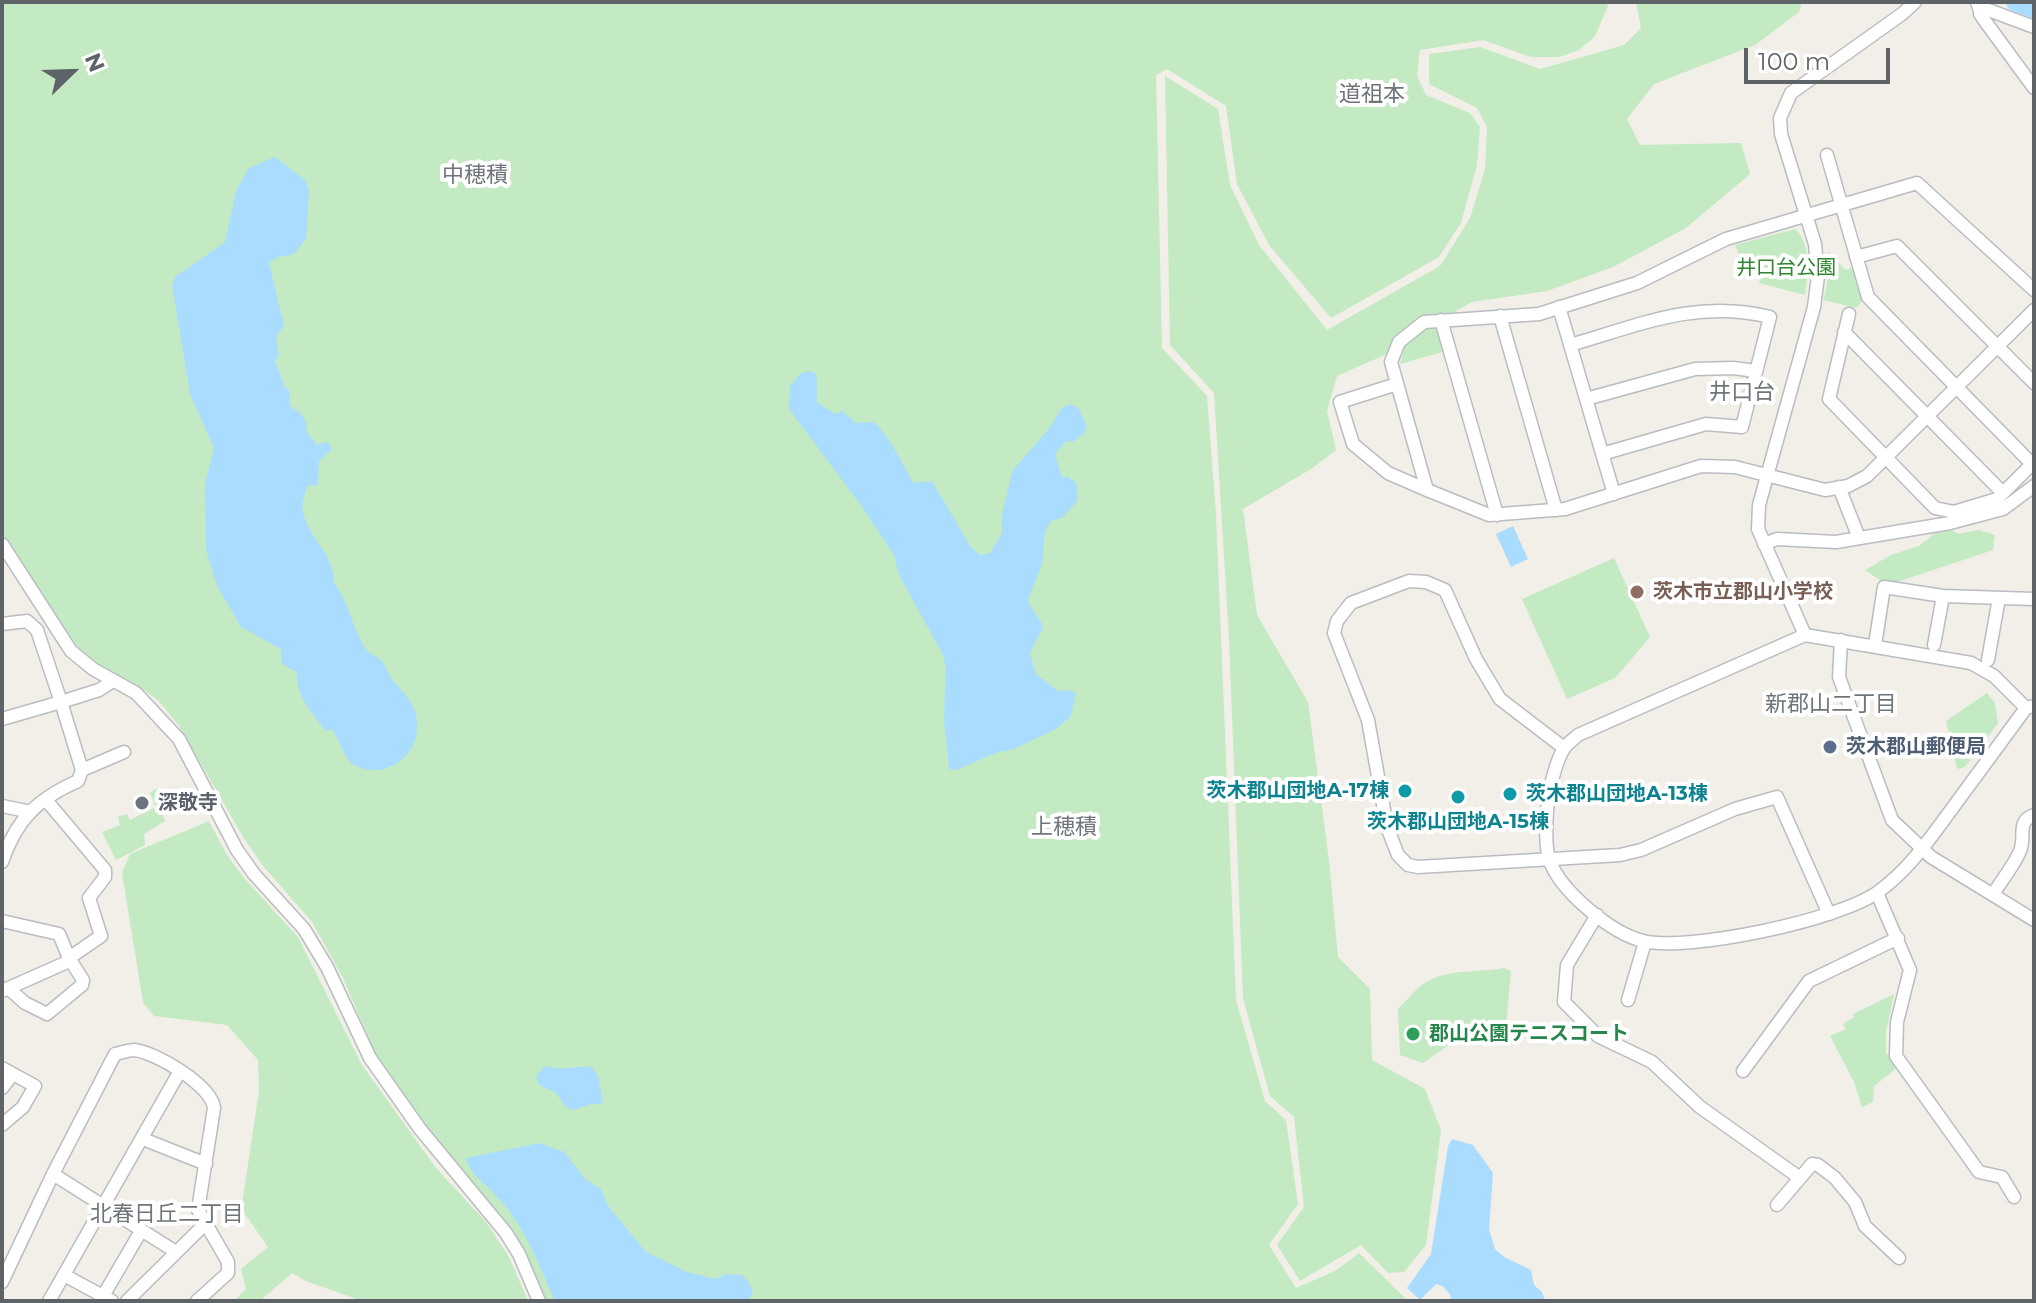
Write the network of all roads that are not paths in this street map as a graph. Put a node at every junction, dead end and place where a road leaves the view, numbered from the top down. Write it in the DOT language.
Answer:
graph roads {
  1 [pos="1915,2"];
  2 [pos="1978,7"];
  3 [pos="2034,27"];
  4 [pos="2034,88"];
  5 [pos="1827,155"];
  6 [pos="1841,205"];
  7 [pos="1806,216"];
  8 [pos="1856,257"];
  9 [pos="2034,290"];
  10 [pos="1559,307"];
  11 [pos="2034,310"];
  12 [pos="1849,314"];
  13 [pos="1500,316"];
  14 [pos="1441,320"];
  15 [pos="1844,332"];
  16 [pos="1570,345"];
  17 [pos="1998,346"];
  18 [pos="1756,371"];
  19 [pos="2034,383"];
  20 [pos="1397,384"];
  21 [pos="1957,387"];
  22 [pos="1586,399"];
  23 [pos="1926,417"];
  24 [pos="1602,454"];
  25 [pos="1886,457"];
  26 [pos="2033,463"];
  27 [pos="1767,476"];
  28 [pos="2034,486"];
  29 [pos="1839,487"];
  30 [pos="1427,490"];
  31 [pos="2003,493"];
  32 [pos="1614,494"];
  33 [pos="1556,510"];
  34 [pos="1497,515"];
  35 [pos="1859,538"];
  36 [pos="2,544"];
  37 [pos="1764,544"];
  38 [pos="1943,596"];
  39 [pos="1999,598"];
  40 [pos="2034,599"];
  41 [pos="2,624"];
  42 [pos="1805,635"];
  43 [pos="1841,640"];
  44 [pos="1875,645"];
  45 [pos="1934,645"];
  46 [pos="1988,660"];
  47 [pos="113,681"];
  48 [pos="61,702"];
  49 [pos="2030,707"];
  50 [pos="2,719"];
  51 [pos="1564,748"];
  52 [pos="124,752"];
  53 [pos="82,770"];
  54 [pos="46,800"];
  55 [pos="2,806"];
  56 [pos="31,812"];
  57 [pos="2034,815"];
  58 [pos="1922,848"];
  59 [pos="1549,859"];
  60 [pos="2,862"];
  61 [pos="1877,893"];
  62 [pos="1994,893"];
  63 [pos="1829,914"];
  64 [pos="1597,915"];
  65 [pos="2034,920"];
  66 [pos="2,921"];
  67 [pos="1898,938"];
  68 [pos="1645,942"];
  69 [pos="69,958"];
  70 [pos="5,990"];
  71 [pos="1628,1000"];
  72 [pos="8,1071"];
  73 [pos="180,1071"];
  74 [pos="1743,1071"];
  75 [pos="2,1088"];
  76 [pos="2,1125"];
  77 [pos="143,1139"];
  78 [pos="206,1164"];
  79 [pos="53,1174"];
  80 [pos="1800,1178"];
  81 [pos="2014,1197"];
  82 [pos="1777,1205"];
  83 [pos="103,1206"];
  84 [pos="204,1225"];
  85 [pos="141,1231"];
  86 [pos="176,1252"];
  87 [pos="1899,1258"];
  88 [pos="64,1275"];
  89 [pos="2,1282"];
  90 [pos="99,1297"];
  91 [pos="49,1301"];
  92 [pos="127,1301"];
  93 [pos="197,1301"];
  94 [pos="539,1301"];
  1 -- 7 [label="street"];
  2 -- 3 [label="street"];
  2 -- 4 [label="street"];
  5 -- 6 [label="street"];
  6 -- 7 [label="street"];
  6 -- 8 [label="street"];
  6 -- 9 [label="street"];
  7 -- 10 [label="street"];
  7 -- 27 [label="street"];
  8 -- 17 [label="street"];
  8 -- 21 [label="street"];
  10 -- 13 [label="street"];
  10 -- 16 [label="street"];
  11 -- 17 [label="street"];
  12 -- 15 [label="street"];
  13 -- 14 [label="street"];
  13 -- 33 [label="street"];
  14 -- 20 [label="street"];
  14 -- 34 [label="street"];
  15 -- 23 [label="street"];
  15 -- 25 [label="street"];
  16 -- 18 [label="street"];
  16 -- 22 [label="street"];
  17 -- 19 [label="street"];
  17 -- 21 [label="street"];
  18 -- 22 [label="street"];
  18 -- 24 [label="street"];
  20 -- 30 [label="street"];
  20 -- 30 [label="street"];
  21 -- 23 [label="street"];
  21 -- 26 [label="street"];
  22 -- 24 [label="street"];
  23 -- 25 [label="street"];
  23 -- 31 [label="street"];
  24 -- 32 [label="street"];
  25 -- 29 [label="street"];
  25 -- 31 [label="street"];
  26 -- 31 [label="street"];
  27 -- 29 [label="street"];
  27 -- 32 [label="street"];
  27 -- 37 [label="street"];
  28 -- 35 [label="street"];
  29 -- 35 [label="street"];
  30 -- 34 [label="street"];
  32 -- 33 [label="street"];
  33 -- 34 [label="street"];
  35 -- 37 [label="street"];
  36 -- 47 [label="street"];
  37 -- 42 [label="street"];
  38 -- 39 [label="street"];
  38 -- 44 [label="street"];
  38 -- 45 [label="street"];
  39 -- 40 [label="street"];
  39 -- 46 [label="street"];
  41 -- 48 [label="street"];
  42 -- 43 [label="street"];
  42 -- 51 [label="street"];
  43 -- 44 [label="street"];
  43 -- 58 [label="street"];
  44 -- 49 [label="street"];
  47 -- 48 [label="street"];
  47 -- 94 [label="street"];
  48 -- 50 [label="street"];
  48 -- 53 [label="street"];
  49 -- 58 [label="street"];
  51 -- 59 [label="street"];
  51 -- 59 [label="street"];
  52 -- 53 [label="street"];
  53 -- 54 [label="street"];
  54 -- 56 [label="street"];
  54 -- 69 [label="street"];
  55 -- 56 [label="street"];
  56 -- 60 [label="street"];
  57 -- 62 [label="street"];
  58 -- 61 [label="street"];
  58 -- 62 [label="street"];
  59 -- 63 [label="street"];
  59 -- 64 [label="street"];
  61 -- 63 [label="street"];
  61 -- 67 [label="street"];
  62 -- 65 [label="street"];
  63 -- 68 [label="street"];
  64 -- 68 [label="street"];
  64 -- 80 [label="street"];
  66 -- 69 [label="street"];
  67 -- 74 [label="street"];
  67 -- 81 [label="street"];
  68 -- 71 [label="street"];
  69 -- 70 [label="street"];
  69 -- 70 [label="street"];
  72 -- 75 [label="street"];
  72 -- 76 [label="street"];
  73 -- 77 [label="street"];
  73 -- 78 [label="street"];
  73 -- 79 [label="street"];
  77 -- 78 [label="street"];
  77 -- 83 [label="street"];
  78 -- 84 [label="street"];
  79 -- 83 [label="street"];
  79 -- 89 [label="street"];
  80 -- 82 [label="street"];
  80 -- 87 [label="street"];
  83 -- 85 [label="street"];
  83 -- 88 [label="street"];
  84 -- 86 [label="street"];
  84 -- 93 [label="street"];
  85 -- 86 [label="street"];
  85 -- 90 [label="street"];
  86 -- 92 [label="street"];
  88 -- 90 [label="street"];
  88 -- 91 [label="street"];
}
